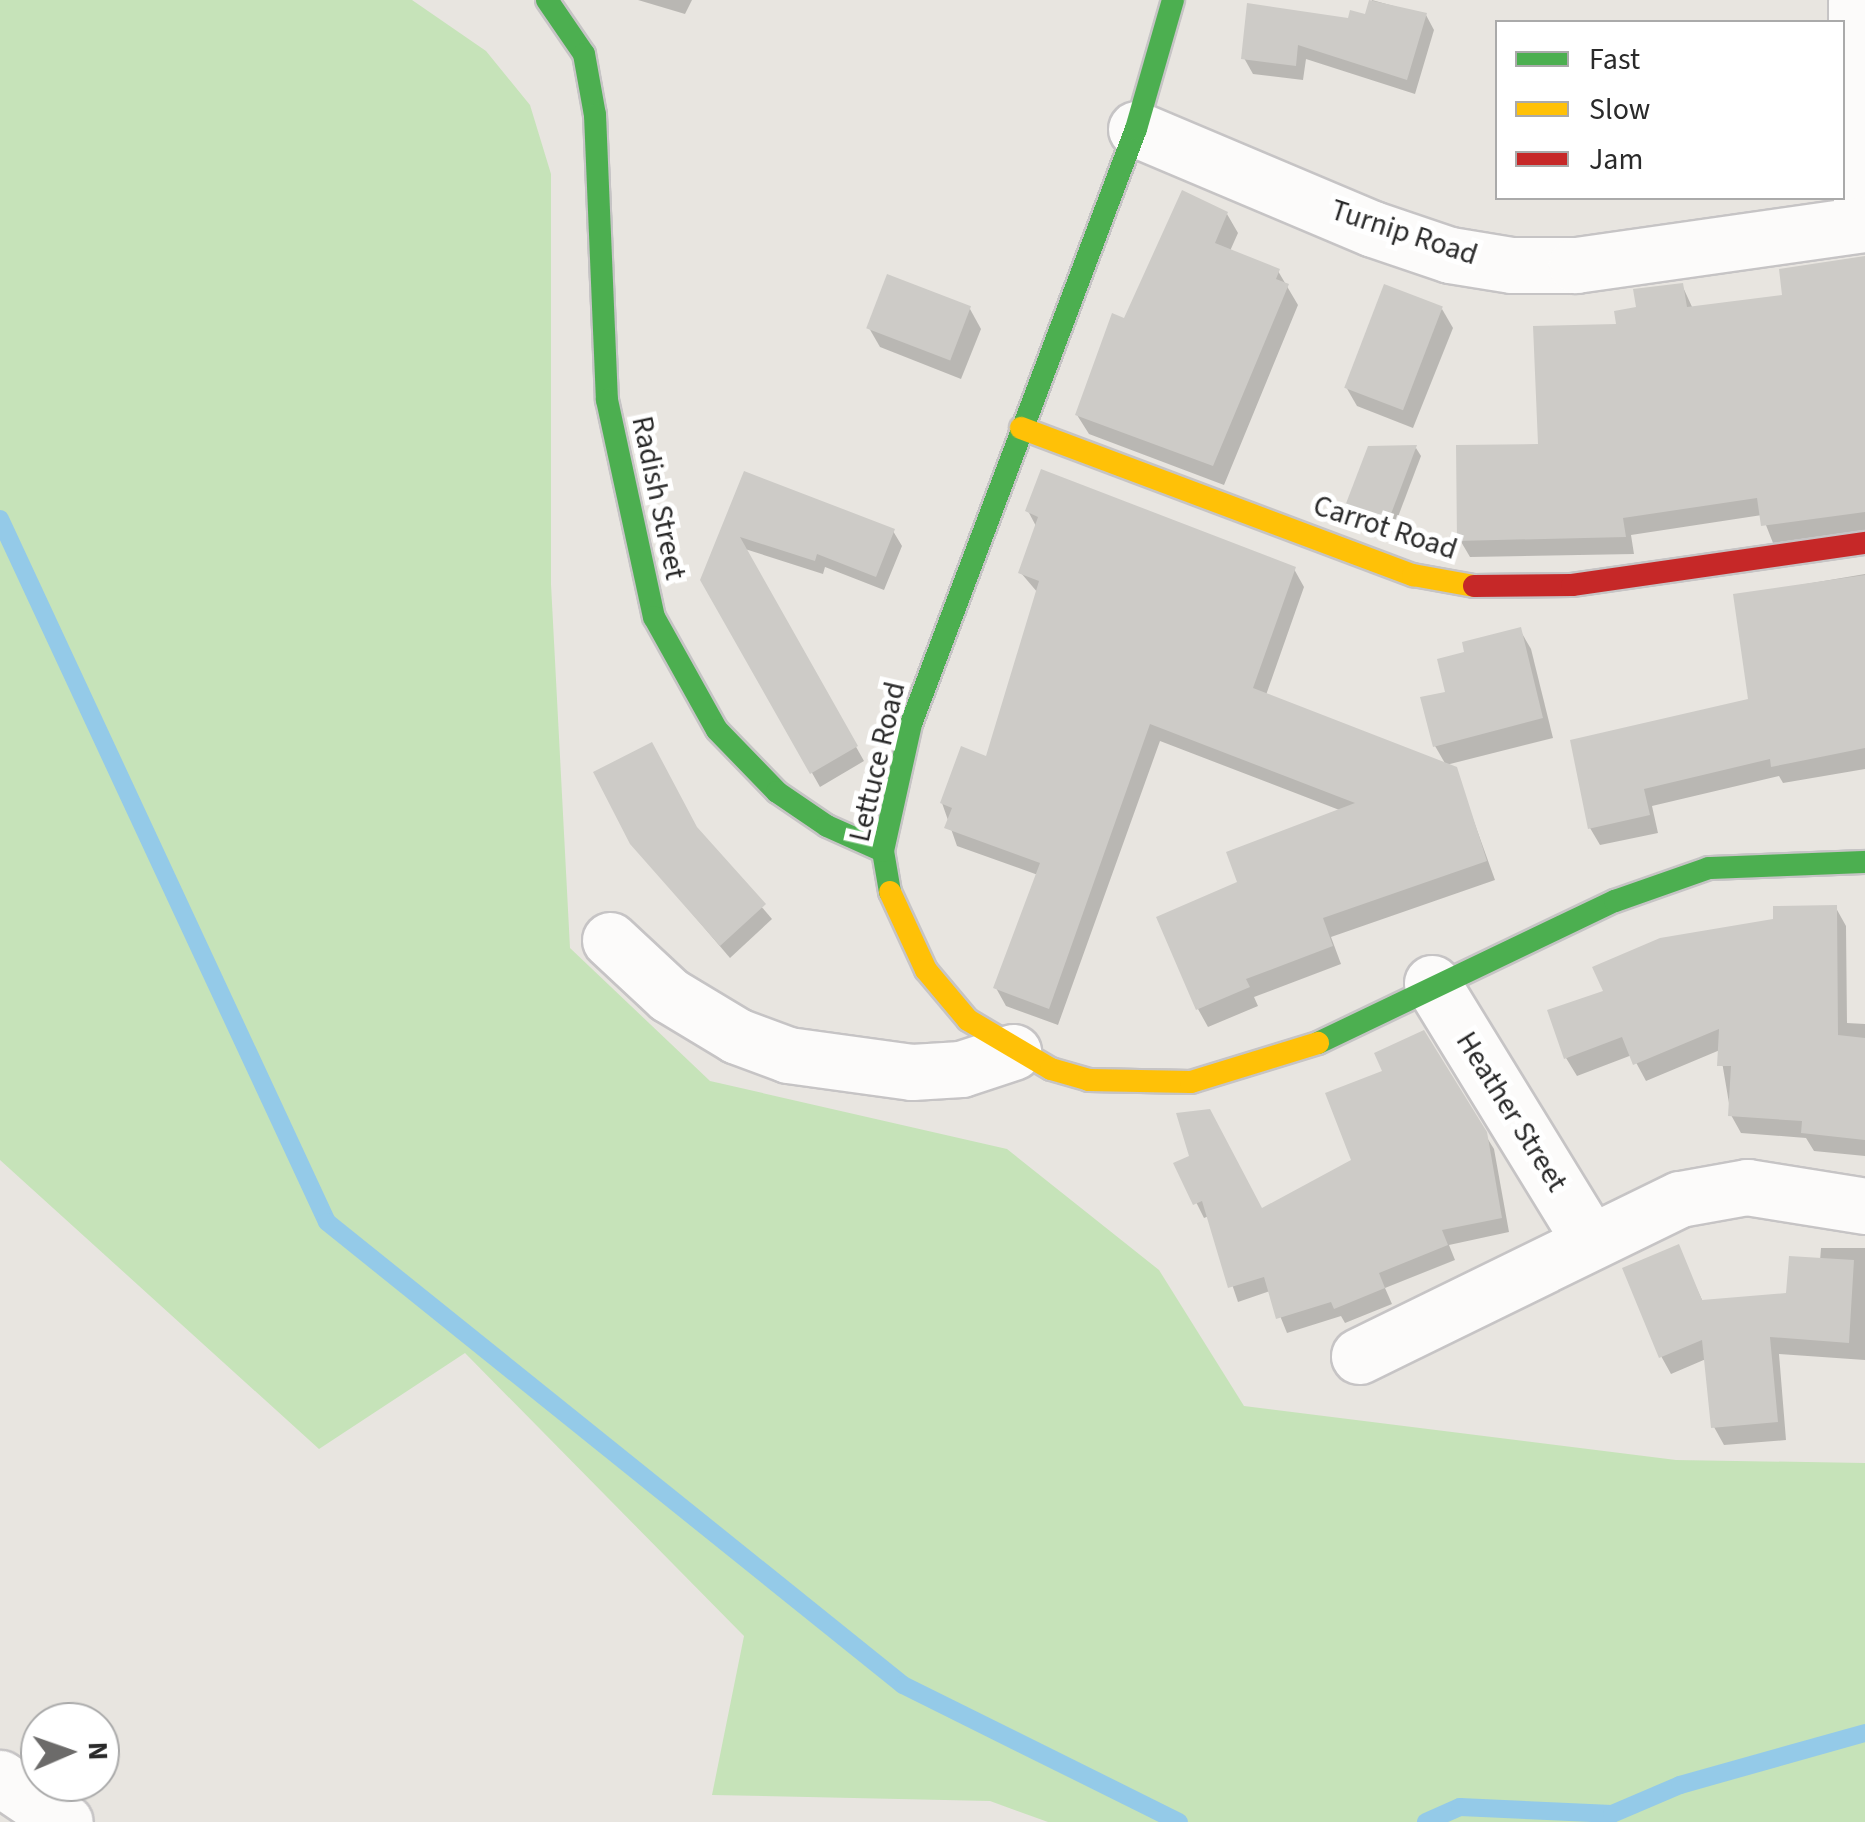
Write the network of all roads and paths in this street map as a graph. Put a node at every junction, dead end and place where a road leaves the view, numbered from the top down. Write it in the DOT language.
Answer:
graph roads {
  1 [pos="547,0"];
  2 [pos="1173,0"];
  3 [pos="1856,0"];
  4 [pos="1136,129"];
  5 [pos="1863,224"];
  6 [pos="1020,428"];
  7 [pos="1865,543"];
  8 [pos="884,850"];
  9 [pos="1865,862"];
  10 [pos="610,940"];
  11 [pos="1432,984"];
  12 [pos="1012,1052"];
  13 [pos="1865,1206"];
  14 [pos="1590,1241"];
  15 [pos="1359,1356"];
  16 [pos="0,1778"];
  17 [pos="65,1822"];
  1 -- 8 [label="street, Radish Street"];
  2 -- 4 [label="street, Lettuce Road"];
  3 -- 5 [label="street"];
  4 -- 5 [label="street, Turnip Road"];
  4 -- 6 [label="street, Lettuce Road"];
  6 -- 7 [label="street, Carrot Road"];
  6 -- 8 [label="street, Lettuce Road"];
  8 -- 12 [label="street, Lettuce Road"];
  9 -- 11 [label="street, Lettuce Road"];
  10 -- 12 [label="street"];
  11 -- 12 [label="street, Lettuce Road"];
  11 -- 14 [label="street, Heather Street"];
  13 -- 14 [label="street"];
  14 -- 15 [label="street"];
  16 -- 17 [label="street"];
}
